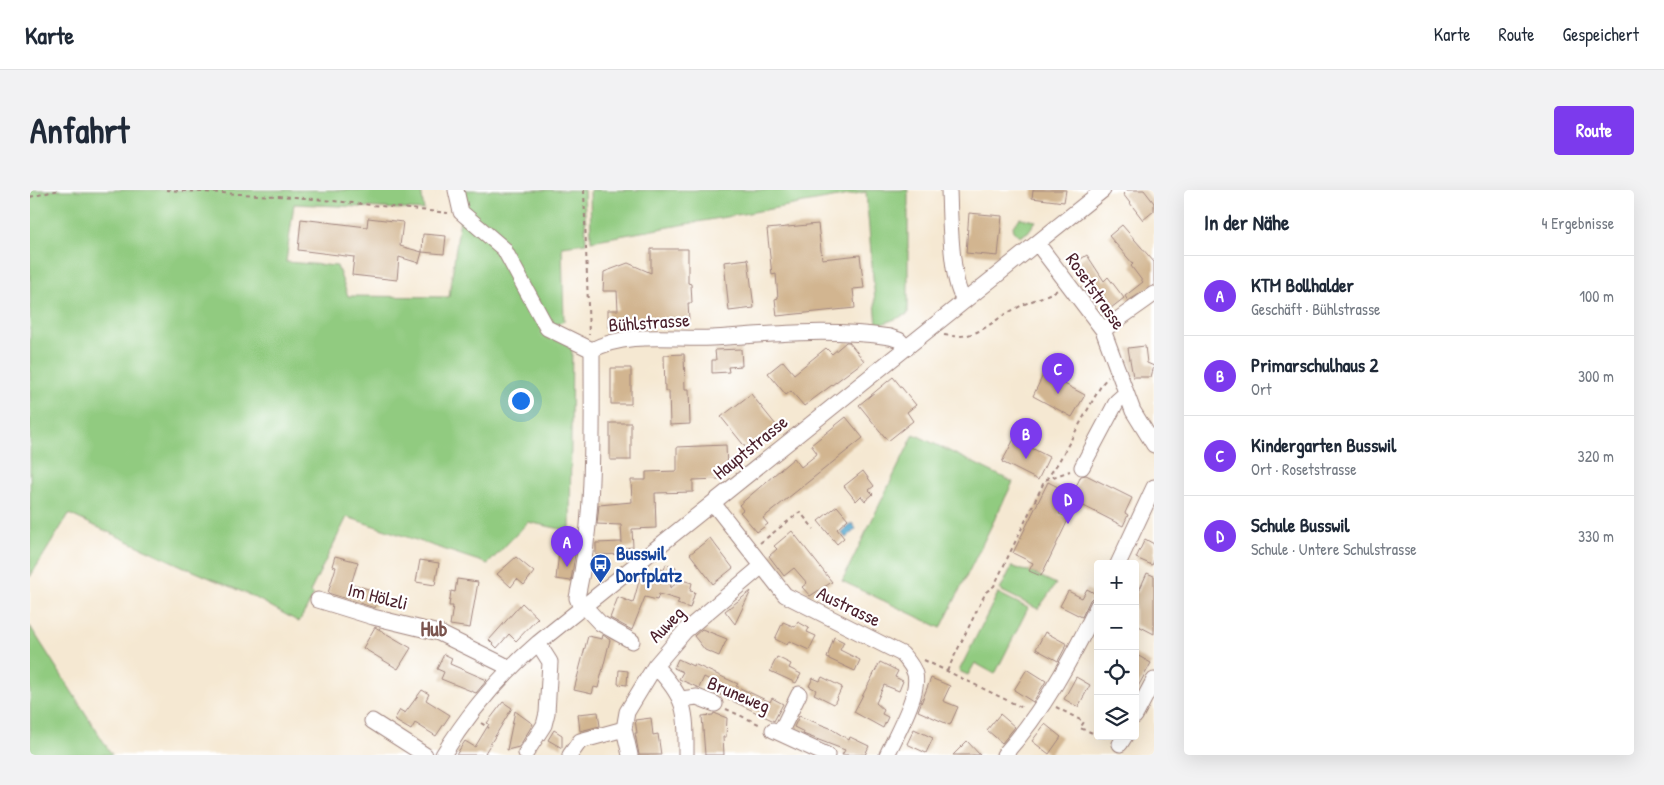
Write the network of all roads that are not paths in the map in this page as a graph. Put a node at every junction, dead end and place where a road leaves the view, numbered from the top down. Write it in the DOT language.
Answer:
graph roads {
  1 [pos="456,190"];
  2 [pos="949,190"];
  3 [pos="1103,190"];
  4 [pos="1037,243"];
  5 [pos="1154,294"];
  6 [pos="964,301"];
  7 [pos="1103,330"];
  8 [pos="907,348"];
  9 [pos="592,350"];
  10 [pos="1126,393"];
  11 [pos="1154,445"];
  12 [pos="1082,467"];
  13 [pos="1154,487"];
  14 [pos="712,503"];
  15 [pos="1120,560"];
  16 [pos="762,566"];
  17 [pos="318,600"];
  18 [pos="582,607"];
  19 [pos="1094,612"];
  20 [pos="632,641"];
  21 [pos="538,643"];
  22 [pos="655,666"];
  23 [pos="508,670"];
  24 [pos="1154,680"];
  25 [pos="799,694"];
  26 [pos="682,699"];
  27 [pos="715,704"];
  28 [pos="1139,708"];
  29 [pos="372,721"];
  30 [pos="624,729"];
  31 [pos="526,753"];
  32 [pos="425,755"];
  33 [pos="443,755"];
  34 [pos="570,755"];
  35 [pos="630,755"];
  36 [pos="686,755"];
  37 [pos="827,755"];
  38 [pos="888,755"];
  39 [pos="1004,755"];
  1 -- 9 [label="street"];
  2 -- 6 [label="street"];
  3 -- 4 [label="street, Hauptstrasse"];
  4 -- 6 [label="street, Hauptstrasse"];
  4 -- 7 [label="street, Rosetstrasse"];
  5 -- 7 [label="street"];
  6 -- 8 [label="street, Hauptstrasse"];
  7 -- 10 [label="street, Rosetstrasse"];
  8 -- 9 [label="street, Bühlstrasse"];
  8 -- 14 [label="street, Hauptstrasse"];
  9 -- 18 [label="street, Bühlstrasse"];
  10 -- 11 [label="street, Rosetstrasse"];
  10 -- 12 [label="street"];
  13 -- 15 [label="street"];
  14 -- 16 [label="street, Austrasse"];
  14 -- 18 [label="street, Hauptstrasse"];
  16 -- 22 [label="street, Auweg"];
  16 -- 38 [label="street, Austrasse"];
  17 -- 23 [label="street, Im Hölzli"];
  18 -- 20 [label="street"];
  18 -- 21 [label="street, Hauptstrasse"];
  19 -- 39 [label="street"];
  21 -- 23 [label="street, Hauptstrasse"];
  21 -- 31 [label="street"];
  22 -- 26 [label="street"];
  22 -- 30 [label="street, Auweg"];
  23 -- 33 [label="street, Hauptstrasse"];
  24 -- 28 [label="street"];
  25 -- 37 [label="street, Bruneweg"];
  26 -- 27 [label="street, Bruneweg"];
  26 -- 36 [label="street"];
  29 -- 32 [label="street"];
  30 -- 34 [label="street"];
  30 -- 35 [label="street, Auweg"];
}
